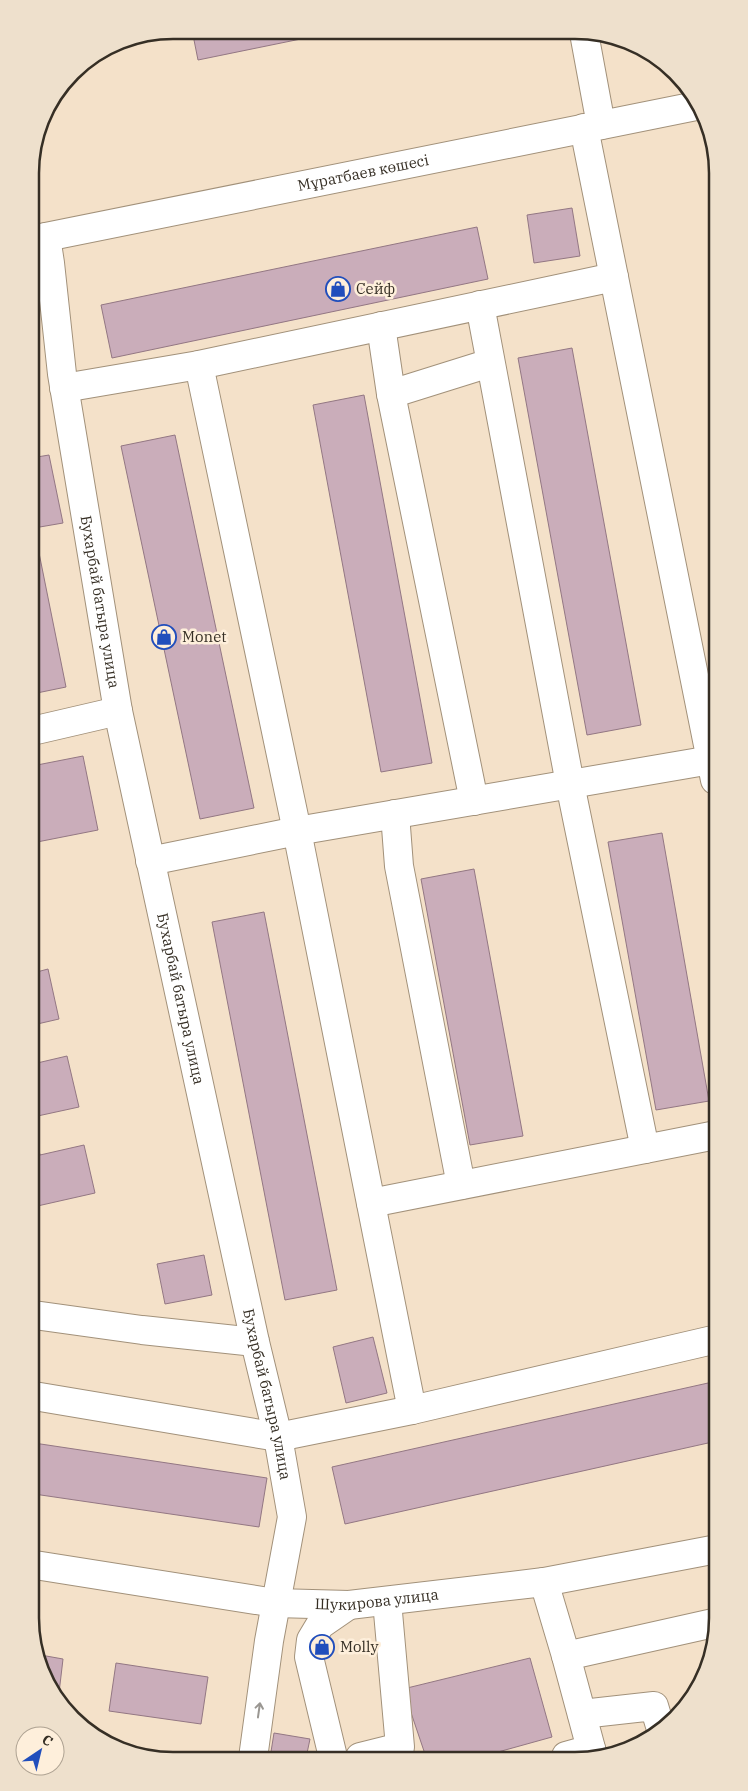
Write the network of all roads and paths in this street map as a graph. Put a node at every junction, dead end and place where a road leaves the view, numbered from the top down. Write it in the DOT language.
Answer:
graph roads {
  1 [pos="585,39"];
  2 [pos="691,107"];
  3 [pos="593,126"];
  4 [pos="39,238"];
  5 [pos="39,240"];
  6 [pos="614,277"];
  7 [pos="480,305"];
  8 [pos="381,326"];
  9 [pos="490,363"];
  10 [pos="199,365"];
  11 [pos="64,388"];
  12 [pos="391,394"];
  13 [pos="118,711"];
  14 [pos="39,729"];
  15 [pos="709,750"];
  16 [pos="709,770"];
  17 [pos="570,784"];
  18 [pos="474,801"];
  19 [pos="395,814"];
  20 [pos="298,831"];
  21 [pos="150,861"];
  22 [pos="709,1136"];
  23 [pos="645,1149"];
  24 [pos="461,1185"];
  25 [pos="371,1203"];
  26 [pos="39,1316"];
  27 [pos="709,1341"];
  28 [pos="255,1342"];
  29 [pos="39,1397"];
  30 [pos="412,1410"];
  31 [pos="278,1437"];
  32 [pos="709,1551"];
  33 [pos="39,1566"];
  34 [pos="544,1582"];
  35 [pos="387,1601"];
  36 [pos="275,1603"];
  37 [pos="349,1605"];
  38 [pos="709,1624"];
  39 [pos="566,1656"];
  40 [pos="582,1714"];
  41 [pos="659,1723"];
  42 [pos="592,1751"];
  43 [pos="254,1752"];
  44 [pos="332,1752"];
  45 [pos="380,1752"];
  1 -- 3 [label="street"];
  2 -- 3 [label="street, Мұратбаев көшесі"];
  3 -- 4 [label="street, Мұратбаев көшесі"];
  3 -- 6 [label="street"];
  5 -- 11 [label="street, Бухарбай батыра улица"];
  6 -- 7 [label="street"];
  6 -- 15 [label="street"];
  7 -- 8 [label="street"];
  7 -- 9 [label="street"];
  8 -- 10 [label="street"];
  8 -- 12 [label="street"];
  9 -- 12 [label="street"];
  9 -- 17 [label="street"];
  10 -- 11 [label="street"];
  10 -- 20 [label="street"];
  11 -- 13 [label="street, Бухарбай батыра улица"];
  12 -- 18 [label="street"];
  13 -- 14 [label="street"];
  13 -- 21 [label="street, Бухарбай батыра улица"];
  16 -- 17 [label="street"];
  17 -- 18 [label="street"];
  17 -- 23 [label="street"];
  18 -- 19 [label="street"];
  19 -- 20 [label="street"];
  19 -- 24 [label="street"];
  20 -- 21 [label="street"];
  20 -- 25 [label="street"];
  21 -- 28 [label="street, Бухарбай батыра улица"];
  22 -- 23 [label="street"];
  23 -- 24 [label="street"];
  24 -- 25 [label="street"];
  25 -- 30 [label="street"];
  26 -- 28 [label="street"];
  27 -- 30 [label="street"];
  28 -- 31 [label="street, Бухарбай батыра улица"];
  29 -- 31 [label="street"];
  30 -- 31 [label="street"];
  31 -- 36 [label="street, Бухарбай батыра улица"];
  32 -- 34 [label="street, Шукирова улица"];
  33 -- 36 [label="street, Шукирова улица"];
  34 -- 35 [label="street, Шукирова улица"];
  34 -- 39 [label="street"];
  35 -- 37 [label="street, Шукирова улица"];
  35 -- 45 [label="street"];
  36 -- 37 [label="street, Шукирова улица"];
  43 -- 36 [label="street, Бухарбай батыра улица, one-way"];
  37 -- 44 [label="street"];
  38 -- 39 [label="street"];
  39 -- 40 [label="street"];
  40 -- 41 [label="street"];
  40 -- 42 [label="street"];
}
